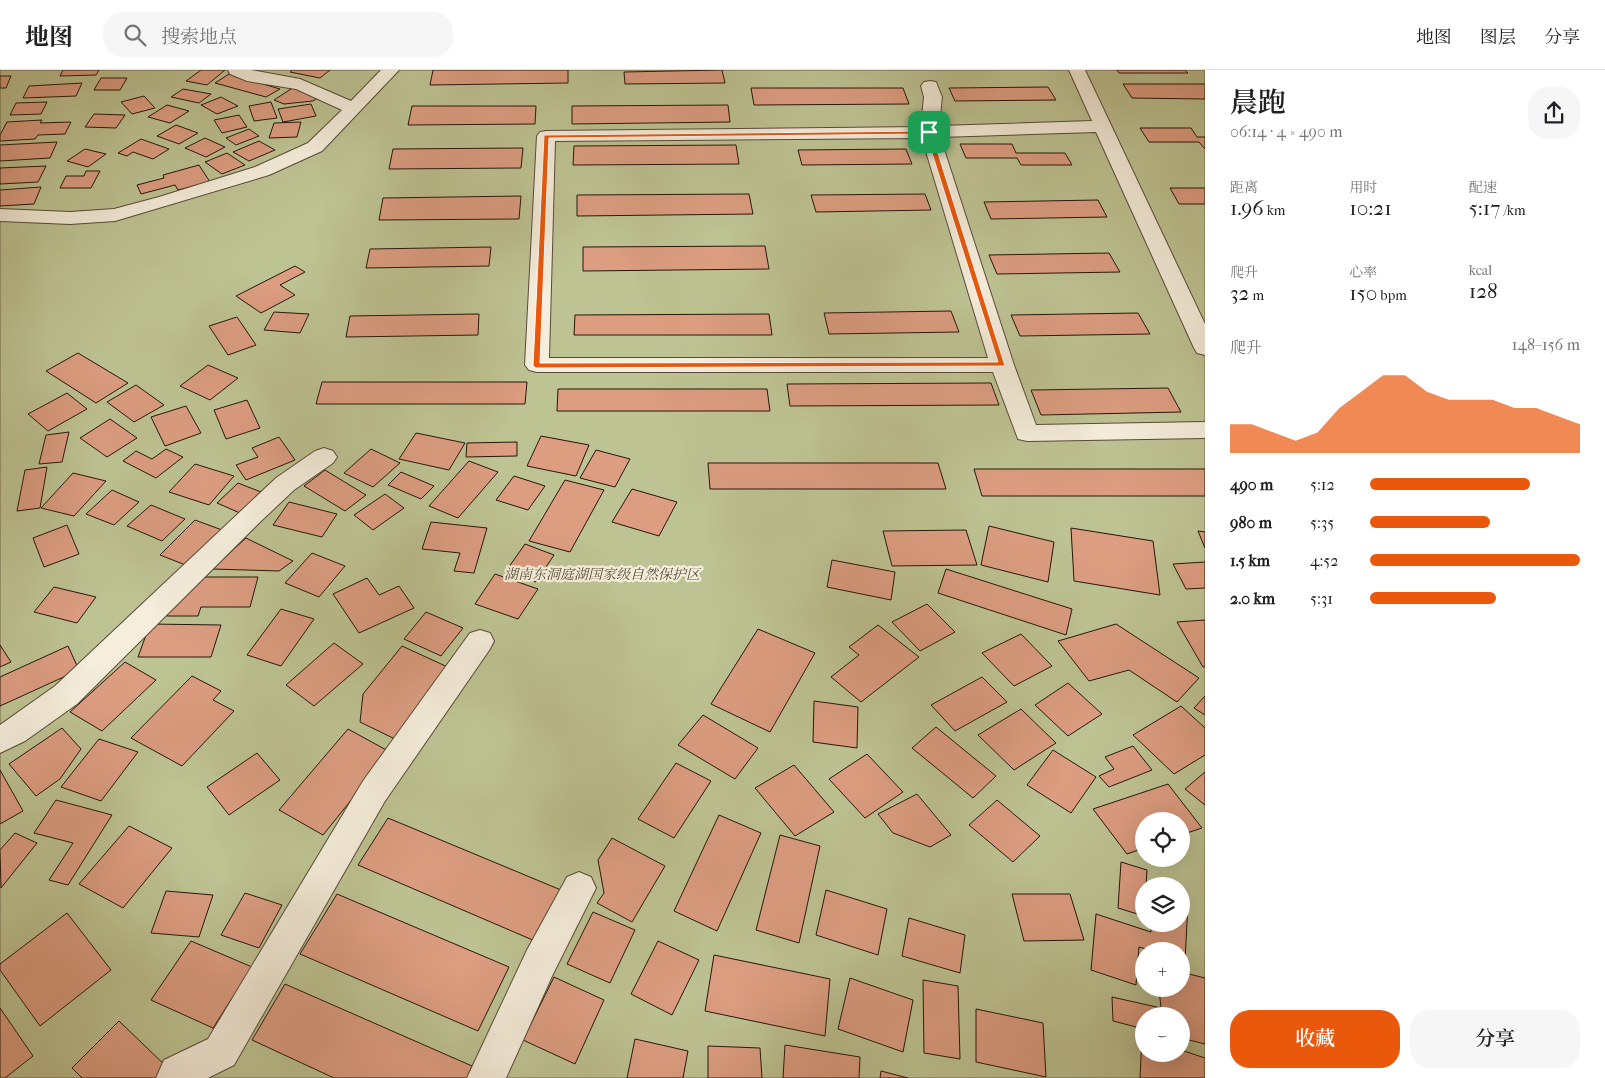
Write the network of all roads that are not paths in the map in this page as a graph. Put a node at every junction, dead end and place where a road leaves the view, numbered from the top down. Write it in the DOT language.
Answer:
graph roads {
  1 [pos="236,70"];
  2 [pos="390,70"];
  3 [pos="1077,70"];
  4 [pos="930,86"];
  5 [pos="354,108"];
  6 [pos="1103,126"];
  7 [pos="929,132"];
  8 [pos="0,215"];
  9 [pos="1205,348"];
  10 [pos="1002,365"];
  11 [pos="1205,430"];
  12 [pos="324,457"];
  13 [pos="480,641"];
  14 [pos="0,740"];
  15 [pos="580,888"];
  16 [pos="175,1078"];
  17 [pos="486,1078"];
  1 -- 5 [label="street"];
  2 -- 5 [label="street"];
  3 -- 6 [label="street"];
  4 -- 7 [label="street"];
  5 -- 8 [label="street"];
  6 -- 7 [label="street"];
  6 -- 9 [label="street"];
  7 -- 10 [label="street"];
  7 -- 10 [label="street"];
  10 -- 11 [label="street"];
  12 -- 14 [label="street"];
  13 -- 16 [label="street"];
  15 -- 17 [label="street"];
}
